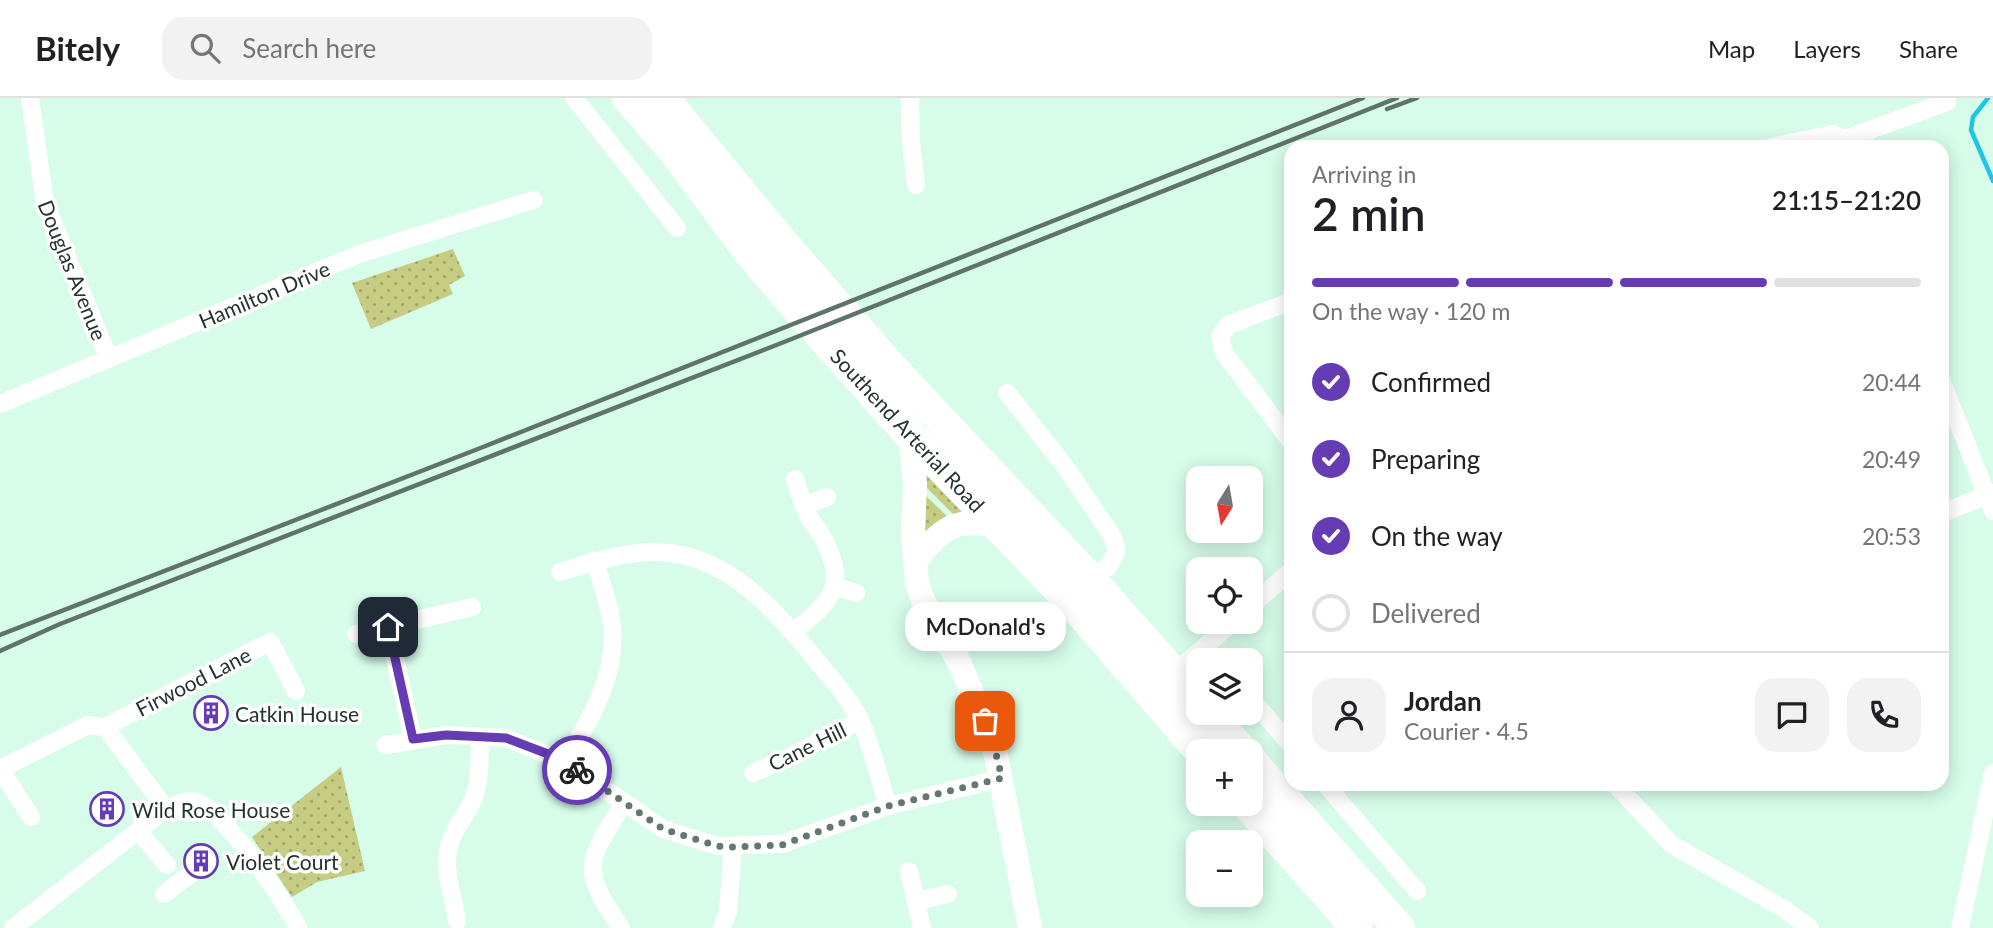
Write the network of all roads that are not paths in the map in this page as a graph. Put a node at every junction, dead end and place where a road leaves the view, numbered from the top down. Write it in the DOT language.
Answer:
graph roads {
  1 [pos="30,98"];
  2 [pos="574,98"];
  3 [pos="628,98"];
  4 [pos="663,98"];
  5 [pos="910,98"];
  6 [pos="1947,102"];
  7 [pos="1804,140"];
  8 [pos="1842,140"];
  9 [pos="1853,140"];
  10 [pos="916,185"];
  11 [pos="534,200"];
  12 [pos="677,228"];
  13 [pos="1284,304"];
  14 [pos="108,359"];
  15 [pos="1007,393"];
  16 [pos="1949,399"];
  17 [pos="0,404"];
  18 [pos="1284,432"];
  19 [pos="910,435"];
  20 [pos="795,479"];
  21 [pos="827,497"];
  22 [pos="1991,500"];
  23 [pos="804,506"];
  24 [pos="1949,511"];
  25 [pos="998,526"];
  26 [pos="595,561"];
  27 [pos="916,561"];
  28 [pos="560,572"];
  29 [pos="1284,577"];
  30 [pos="1091,580"];
  31 [pos="834,586"];
  32 [pos="856,593"];
  33 [pos="1263,595"];
  34 [pos="471,607"];
  35 [pos="388,627"];
  36 [pos="793,632"];
  37 [pos="356,634"];
  38 [pos="1186,667"];
  39 [pos="1174,673"];
  40 [pos="1186,687"];
  41 [pos="296,691"];
  42 [pos="1263,713"];
  43 [pos="860,720"];
  44 [pos="1219,725"];
  45 [pos="105,727"];
  46 [pos="480,737"];
  47 [pos="1284,737"];
  48 [pos="413,739"];
  49 [pos="1190,739"];
  50 [pos="1232,739"];
  51 [pos="386,745"];
  52 [pos="565,762"];
  53 [pos="753,773"];
  54 [pos="1993,773"];
  55 [pos="1263,775"];
  56 [pos="1002,778"];
  57 [pos="1331,791"];
  58 [pos="1622,791"];
  59 [pos="624,803"];
  60 [pos="888,806"];
  61 [pos="166,809"];
  62 [pos="1258,816"];
  63 [pos="31,817"];
  64 [pos="138,831"];
  65 [pos="733,847"];
  66 [pos="908,871"];
  67 [pos="1417,891"];
  68 [pos="164,894"];
  69 [pos="948,894"];
  70 [pos="916,901"];
  71 [pos="0,919"];
  72 [pos="457,921"];
  73 [pos="292,925"];
  74 [pos="7,928"];
  75 [pos="13,928"];
  76 [pos="621,928"];
  77 [pos="722,928"];
  78 [pos="922,928"];
  79 [pos="1030,928"];
  80 [pos="1357,928"];
  81 [pos="1399,928"];
  82 [pos="1810,928"];
  83 [pos="1960,928"];
  1 -- 14 [label="street, Douglas Avenue"];
  2 -- 12 [label="street"];
  3 -- 19 [label="highway, Southend Arterial Road"];
  4 -- 30 [label="highway, Southend Arterial Road"];
  5 -- 10 [label="street"];
  6 -- 9 [label="street"];
  7 -- 8 [label="street"];
  11 -- 14 [label="street, Hamilton Drive"];
  13 -- 18 [label="street"];
  14 -- 17 [label="street, Hamilton Drive"];
  15 -- 30 [label="street"];
  16 -- 22 [label="street"];
  19 -- 25 [label="highway, Southend Arterial Road"];
  19 -- 27 [label="street"];
  20 -- 23 [label="street"];
  21 -- 23 [label="street"];
  22 -- 24 [label="street"];
  23 -- 31 [label="street"];
  25 -- 27 [label="street"];
  25 -- 49 [label="highway, Southend Arterial Road"];
  26 -- 28 [label="street"];
  26 -- 36 [label="street"];
  26 -- 52 [label="street"];
  27 -- 56 [label="street"];
  29 -- 33 [label="street"];
  30 -- 39 [label="highway, Southend Arterial Road"];
  31 -- 32 [label="street"];
  31 -- 36 [label="street"];
  34 -- 35 [label="street"];
  35 -- 37 [label="street"];
  35 -- 48 [label="street"];
  36 -- 43 [label="street"];
  38 -- 39 [label="street"];
  39 -- 40 [label="highway, Southend Arterial Road"];
  41 -- 45 [label="street, Firwood Lane"];
  42 -- 47 [label="street"];
  43 -- 53 [label="street, Cane Hill"];
  43 -- 60 [label="street"];
  44 -- 50 [label="highway"];
  45 -- 61 [label="street"];
  45 -- 63 [label="street, Firwood Lane"];
  46 -- 48 [label="street"];
  46 -- 52 [label="street"];
  46 -- 72 [label="street"];
  48 -- 51 [label="street"];
  52 -- 59 [label="street"];
  54 -- 83 [label="street"];
  55 -- 81 [label="highway"];
  56 -- 60 [label="street"];
  56 -- 79 [label="street"];
  57 -- 67 [label="street"];
  58 -- 82 [label="street"];
  59 -- 65 [label="street"];
  59 -- 76 [label="street"];
  60 -- 65 [label="street"];
  61 -- 64 [label="street"];
  61 -- 73 [label="street"];
  62 -- 80 [label="highway"];
  64 -- 68 [label="street"];
  64 -- 75 [label="street"];
  65 -- 77 [label="street"];
  66 -- 70 [label="street"];
  69 -- 70 [label="street"];
  70 -- 78 [label="street"];
  71 -- 74 [label="street"];
}
